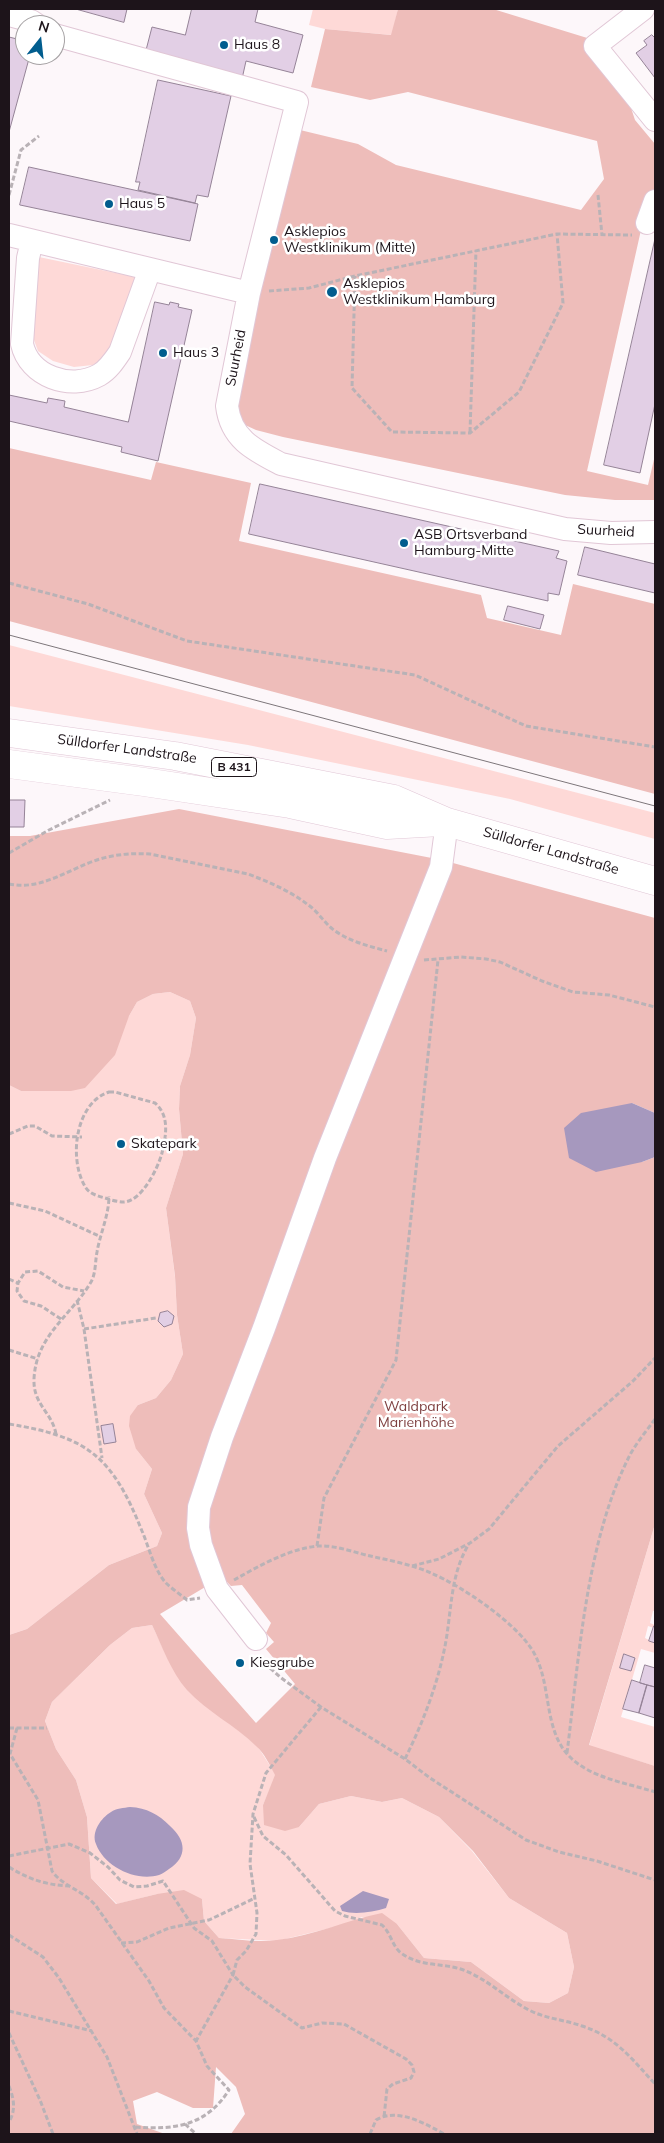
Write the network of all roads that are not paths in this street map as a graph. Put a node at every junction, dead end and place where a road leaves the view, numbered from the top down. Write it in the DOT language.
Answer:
graph roads {
  1 [pos="643,9"];
  2 [pos="65,38"];
  3 [pos="655,120"];
  4 [pos="655,201"];
  5 [pos="647,223"];
  6 [pos="9,235"];
  7 [pos="32,241"];
  8 [pos="150,269"];
  9 [pos="249,293"];
  10 [pos="655,532"];
  11 [pos="9,732"];
  12 [pos="9,764"];
  13 [pos="447,822"];
  14 [pos="655,880"];
  15 [pos="256,1639"];
  1 -- 3 [label="street"];
  2 -- 9 [label="street, Suurheid"];
  4 -- 5 [label="street"];
  6 -- 7 [label="street"];
  7 -- 8 [label="street"];
  7 -- 8 [label="street"];
  8 -- 9 [label="street"];
  9 -- 10 [label="street, Suurheid"];
  11 -- 13 [label="main road, Sülldorfer Landstraße / B 431"];
  12 -- 13 [label="main road, Sülldorfer Landstraße / B 431"];
  13 -- 14 [label="main road, Sülldorfer Landstraße / B 431"];
  13 -- 15 [label="street"];
}
